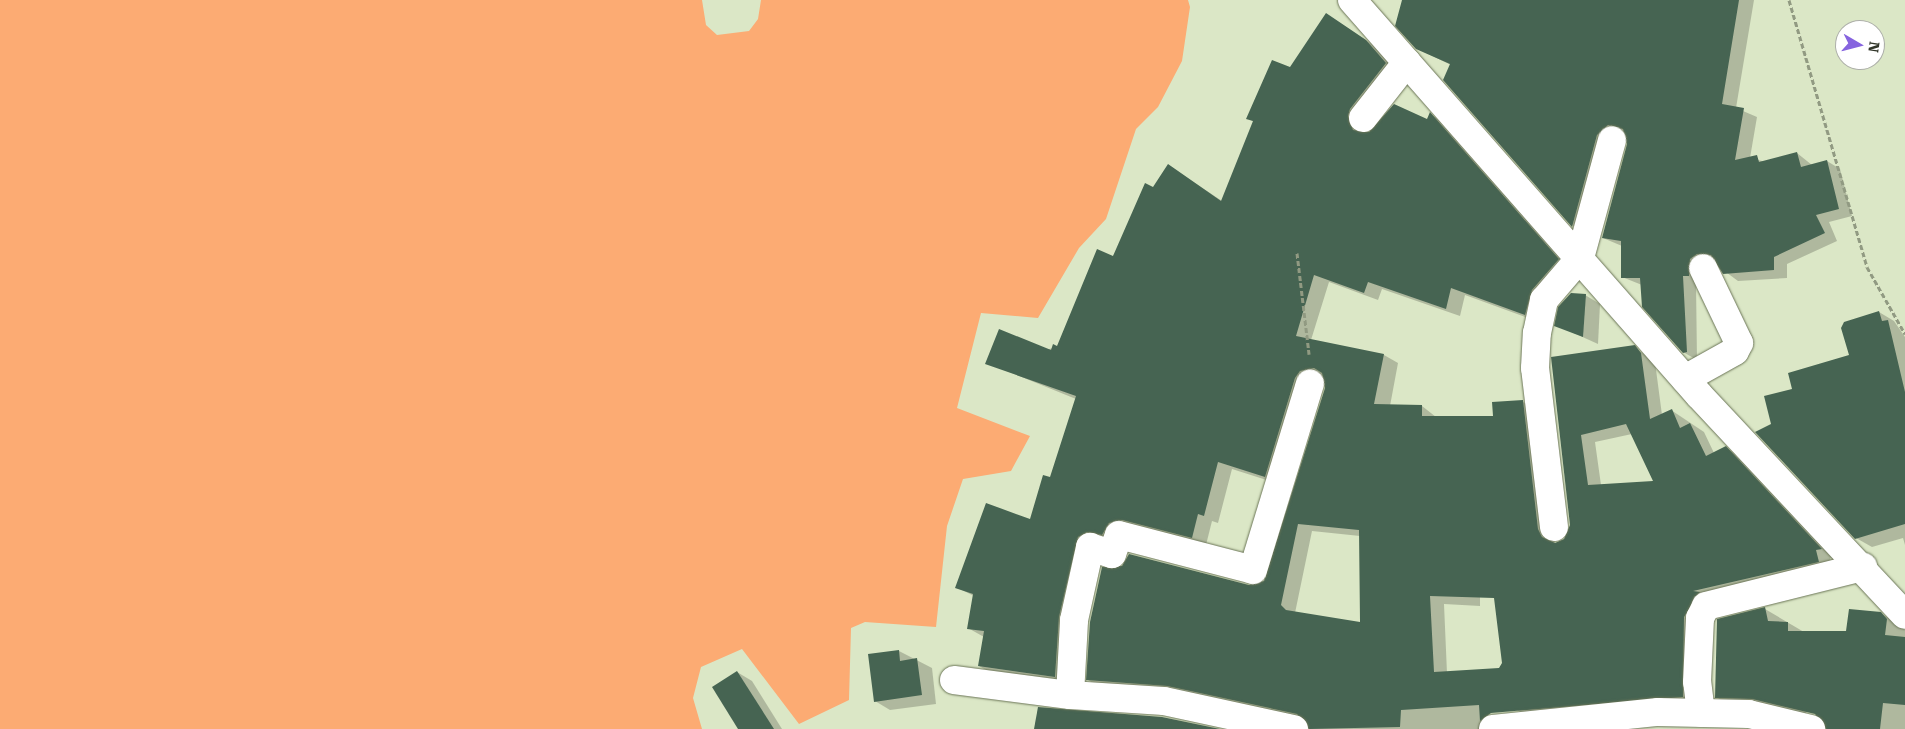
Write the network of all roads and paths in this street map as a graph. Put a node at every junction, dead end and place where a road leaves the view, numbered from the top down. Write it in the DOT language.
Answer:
graph roads {
  1 [pos="1352,0"];
  2 [pos="1789,0"];
  3 [pos="1407,62"];
  4 [pos="1363,118"];
  5 [pos="1612,140"];
  6 [pos="1297,253"];
  7 [pos="1580,258"];
  8 [pos="1703,268"];
  9 [pos="1905,334"];
  10 [pos="1685,380"];
  11 [pos="1310,383"];
  12 [pos="1554,527"];
  13 [pos="1863,567"];
  14 [pos="1905,615"];
  15 [pos="954,680"];
  16 [pos="1070,695"];
  17 [pos="1701,713"];
  18 [pos="1294,729"];
  19 [pos="1493,729"];
  20 [pos="1811,729"];
  1 -- 3 [label="street"];
  2 -- 9 [label="path"];
  3 -- 4 [label="street"];
  3 -- 7 [label="street"];
  5 -- 7 [label="street"];
  6 -- 11 [label="path"];
  7 -- 10 [label="street"];
  7 -- 12 [label="street"];
  8 -- 10 [label="street"];
  10 -- 13 [label="street"];
  11 -- 16 [label="street"];
  13 -- 14 [label="street"];
  13 -- 17 [label="street"];
  15 -- 16 [label="street"];
  16 -- 18 [label="street"];
  17 -- 19 [label="street"];
  17 -- 20 [label="street"];
}
